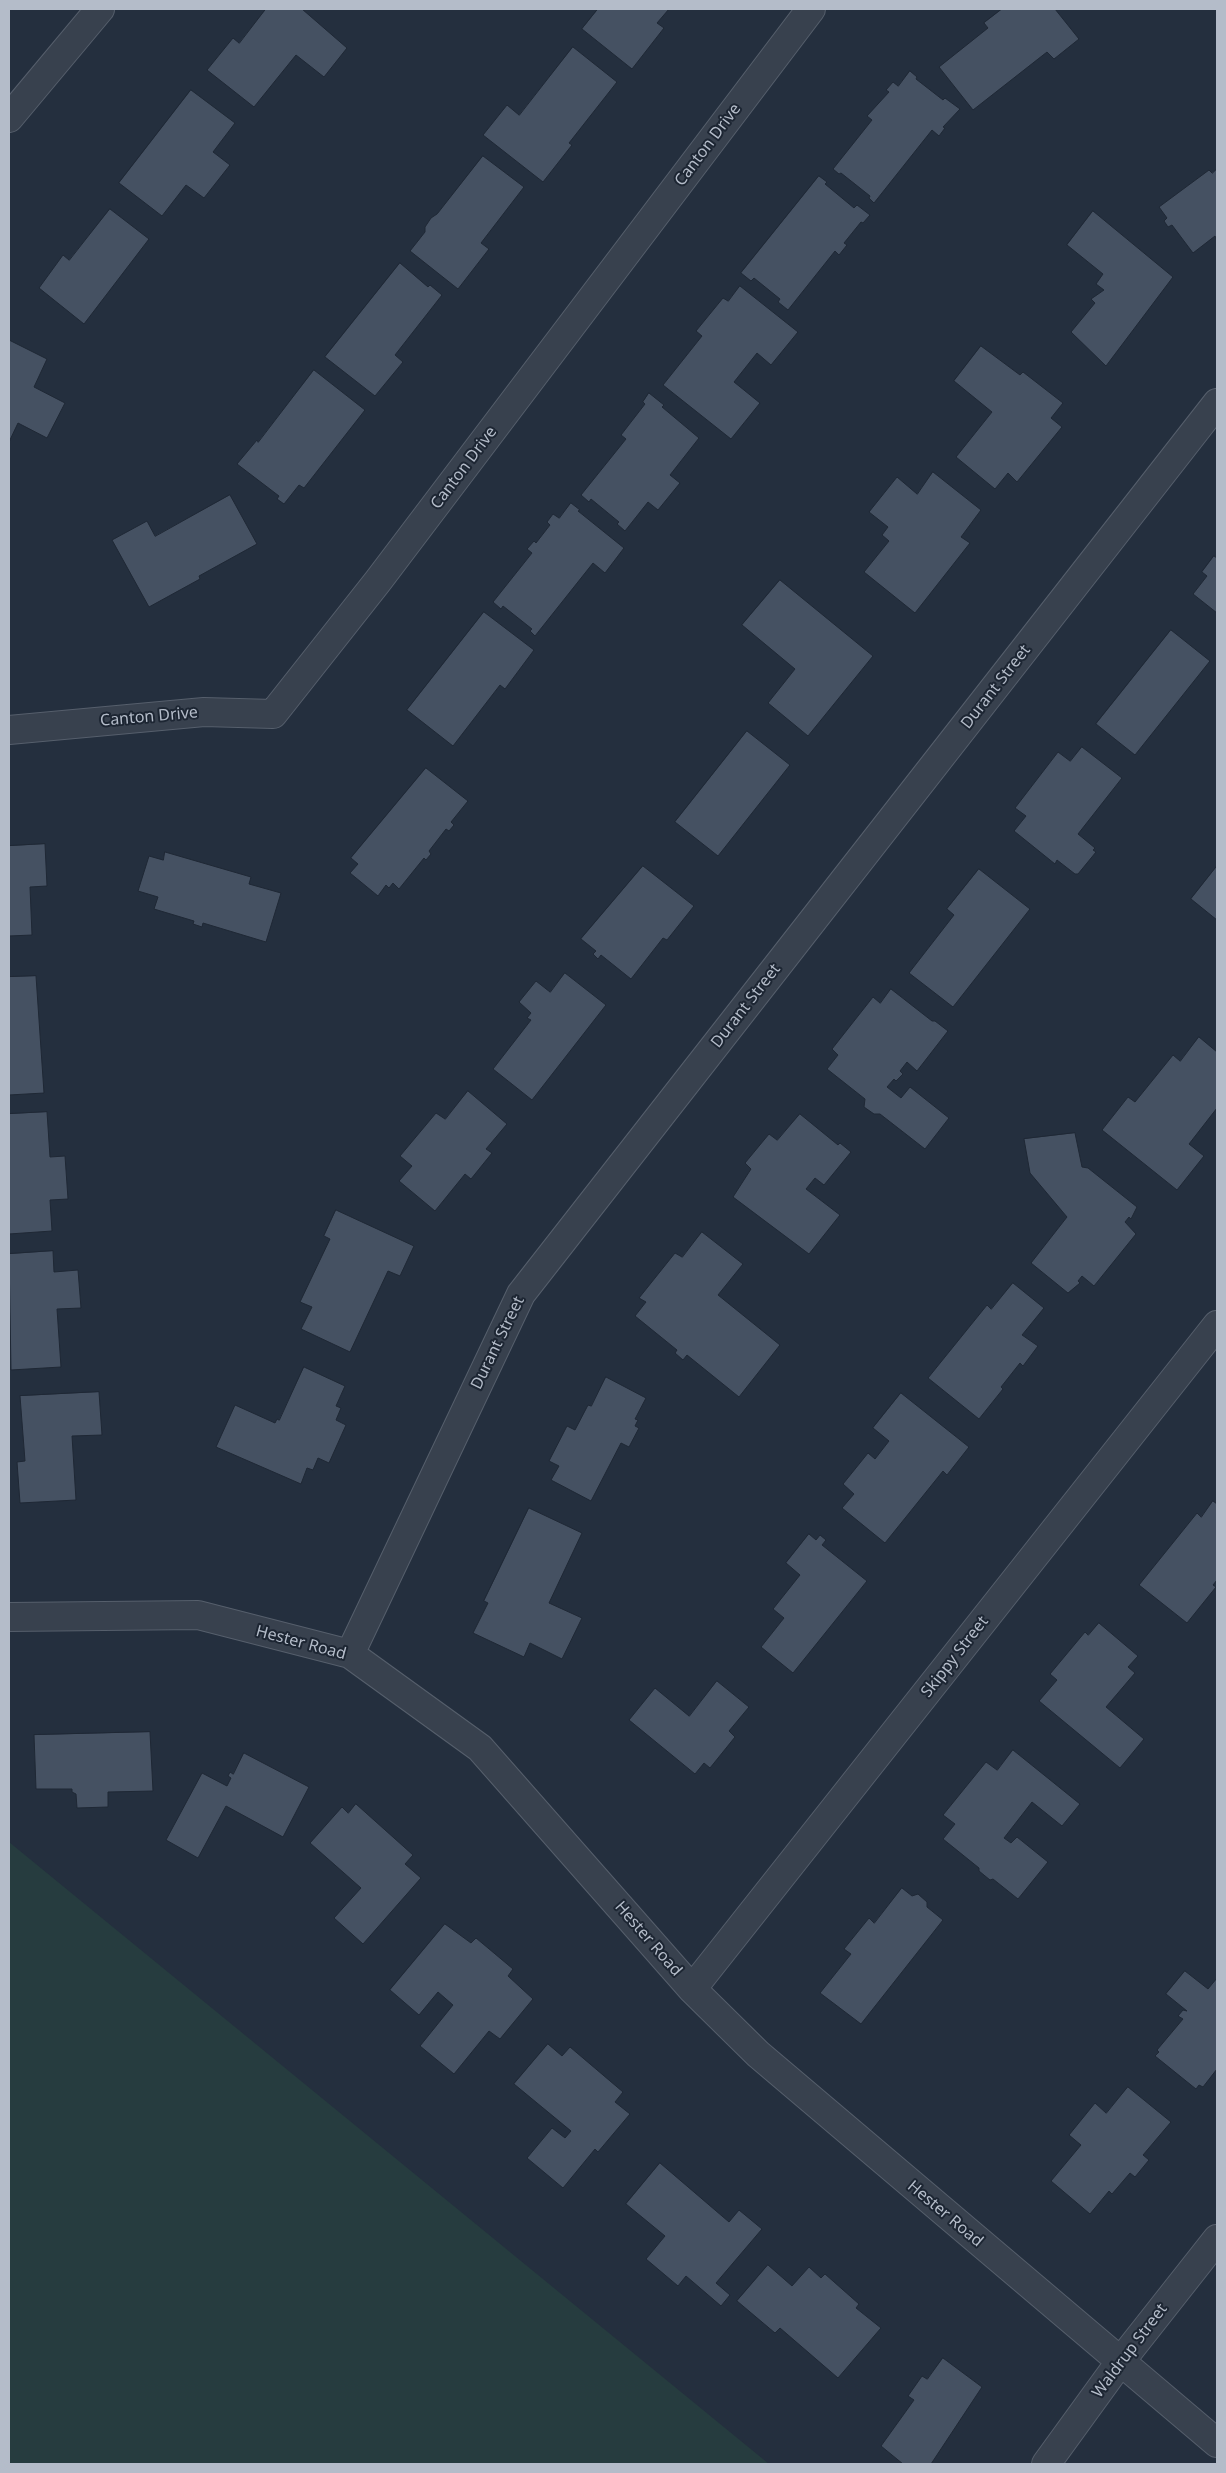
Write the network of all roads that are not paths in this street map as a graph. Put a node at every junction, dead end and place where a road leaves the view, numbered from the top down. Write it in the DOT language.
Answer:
graph roads {
  1 [pos="100,9"];
  2 [pos="811,9"];
  3 [pos="9,118"];
  4 [pos="1217,403"];
  5 [pos="9,730"];
  6 [pos="1217,1324"];
  7 [pos="9,1617"];
  8 [pos="350,1654"];
  9 [pos="692,1989"];
  10 [pos="1217,2239"];
  11 [pos="1120,2362"];
  12 [pos="1217,2444"];
  13 [pos="1046,2464"];
  1 -- 3 [label="street"];
  2 -- 5 [label="street, Canton Drive"];
  4 -- 8 [label="street, Durant Street"];
  6 -- 9 [label="street, Skippy Street"];
  7 -- 8 [label="street, Hester Road"];
  8 -- 9 [label="street, Hester Road"];
  9 -- 11 [label="street, Hester Road"];
  10 -- 11 [label="street, Waldrup Street"];
  11 -- 12 [label="street, Hester Road"];
  11 -- 13 [label="street, Waldrup Street"];
}
